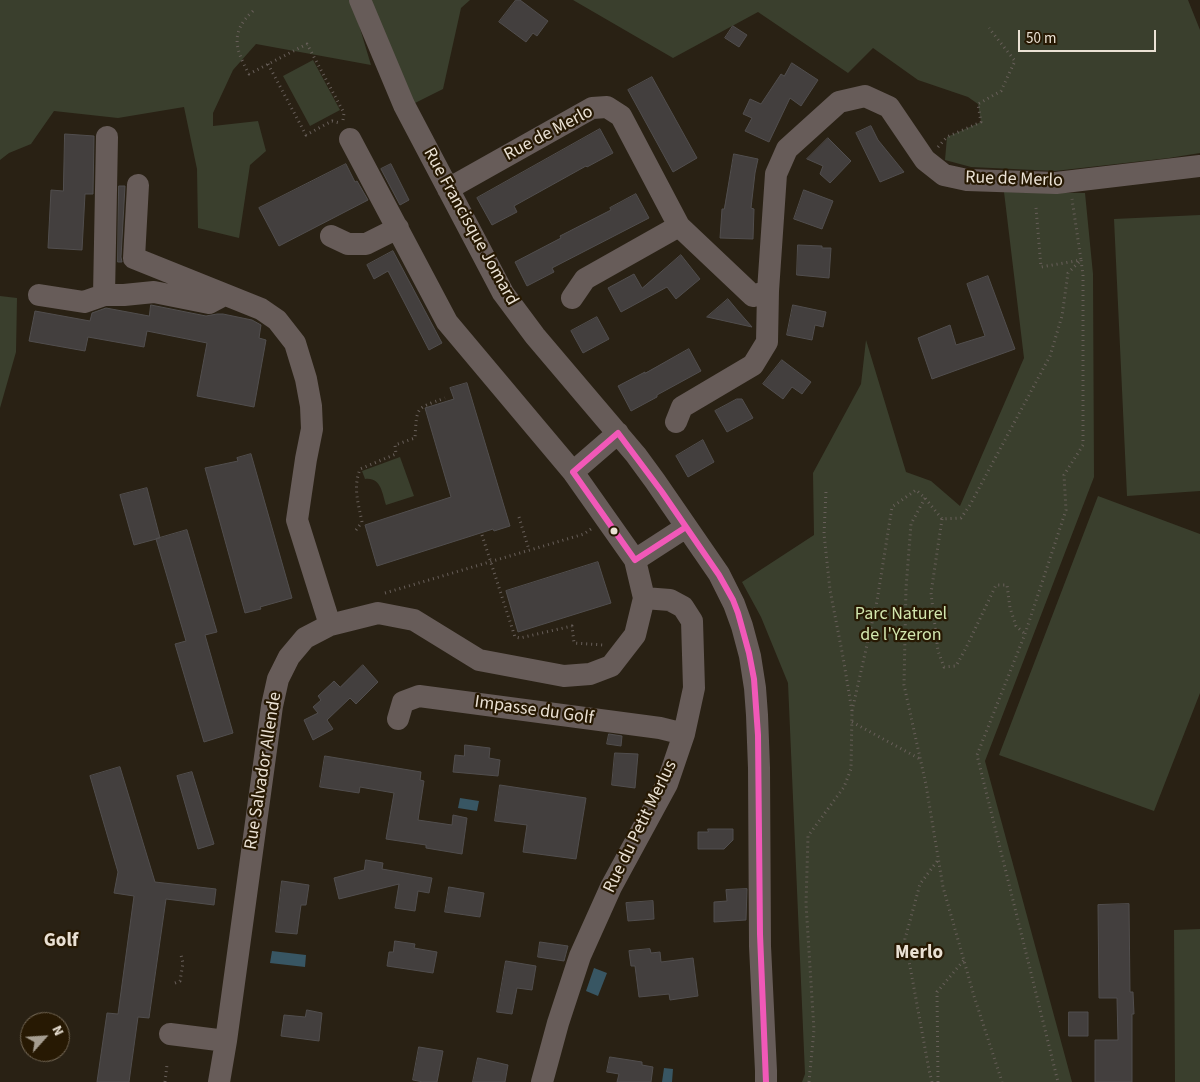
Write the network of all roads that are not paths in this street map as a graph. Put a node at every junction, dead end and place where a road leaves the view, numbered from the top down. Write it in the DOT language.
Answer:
graph roads {
  1 [pos="360,0"];
  2 [pos="107,137"];
  3 [pos="350,139"];
  4 [pos="1200,166"];
  5 [pos="138,185"];
  6 [pos="448,190"];
  7 [pos="678,226"];
  8 [pos="398,228"];
  9 [pos="331,236"];
  10 [pos="768,291"];
  11 [pos="104,295"];
  12 [pos="225,295"];
  13 [pos="39,296"];
  14 [pos="572,298"];
  15 [pos="676,422"];
  16 [pos="618,433"];
  17 [pos="573,472"];
  18 [pos="686,527"];
  19 [pos="635,560"];
  20 [pos="644,598"];
  21 [pos="330,625"];
  22 [pos="398,719"];
  23 [pos="684,734"];
  24 [pos="170,1034"];
  25 [pos="226,1041"];
  26 [pos="219,1082"];
  27 [pos="542,1082"];
  28 [pos="766,1082"];
  1 -- 6 [label="street, Rue Francisque Jomard"];
  2 -- 11 [label="street"];
  3 -- 8 [label="street, Rue Salvador Allende"];
  4 -- 10 [label="street, Rue de Merlo"];
  5 -- 12 [label="street"];
  6 -- 7 [label="street, Rue de Merlo"];
  6 -- 16 [label="street, Rue Francisque Jomard"];
  7 -- 10 [label="street, Rue de Merlo"];
  7 -- 14 [label="street"];
  8 -- 9 [label="street"];
  8 -- 17 [label="street, Rue Salvador Allende"];
  10 -- 15 [label="street, Rue de Merlo"];
  11 -- 12 [label="street"];
  11 -- 13 [label="street"];
  12 -- 21 [label="street"];
  16 -- 17 [label="street"];
  16 -- 18 [label="street, Rue Francisque Jomard"];
  17 -- 19 [label="street, Rue Salvador Allende"];
  18 -- 19 [label="street"];
  18 -- 28 [label="street, Rue Francisque Jomard"];
  19 -- 20 [label="street, Rue Salvador Allende"];
  20 -- 21 [label="street, Rue Salvador Allende"];
  20 -- 23 [label="street, Rue du Petit Merlus"];
  21 -- 25 [label="street, Rue Salvador Allende"];
  22 -- 23 [label="street, Impasse du Golf"];
  23 -- 27 [label="street, Rue du Petit Merlus"];
  24 -- 25 [label="street"];
  25 -- 26 [label="street, Rue Salvador Allende"];
}
